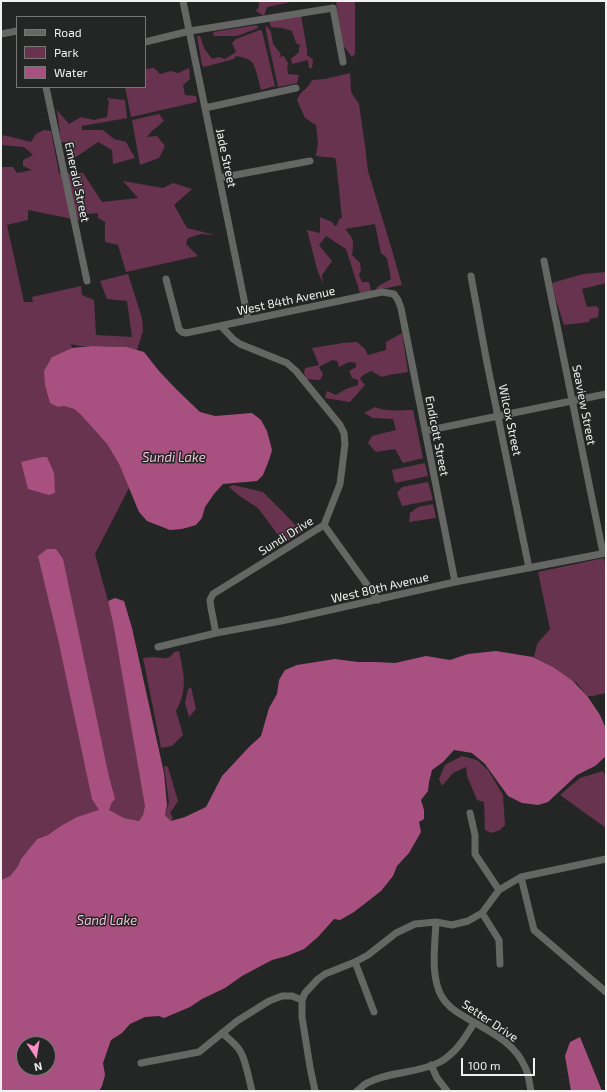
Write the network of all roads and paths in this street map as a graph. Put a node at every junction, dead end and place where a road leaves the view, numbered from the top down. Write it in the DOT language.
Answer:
graph roads {
  1 [pos="183,1"];
  2 [pos="16,31"];
  3 [pos="190,31"];
  4 [pos="1,34"];
  5 [pos="146,42"];
  6 [pos="343,62"];
  7 [pos="46,88"];
  8 [pos="296,88"];
  9 [pos="204,108"];
  10 [pos="310,161"];
  11 [pos="219,178"];
  12 [pos="544,261"];
  13 [pos="471,276"];
  14 [pos="166,279"];
  15 [pos="87,281"];
  16 [pos="394,294"];
  17 [pos="248,320"];
  18 [pos="221,326"];
  19 [pos="606,394"];
  20 [pos="571,401"];
  21 [pos="498,416"];
  22 [pos="425,431"];
  23 [pos="324,525"];
  24 [pos="604,553"];
  25 [pos="529,568"];
  26 [pos="455,582"];
  27 [pos="378,600"];
  28 [pos="216,633"];
  29 [pos="158,647"];
  30 [pos="470,813"];
  31 [pos="606,859"];
  32 [pos="521,876"];
  33 [pos="499,890"];
  34 [pos="482,913"];
  35 [pos="436,922"];
  36 [pos="355,962"];
  37 [pos="500,964"];
  38 [pos="606,992"];
  39 [pos="302,1000"];
  40 [pos="374,1012"];
  41 [pos="474,1023"];
  42 [pos="222,1033"];
  43 [pos="141,1063"];
  44 [pos="431,1065"];
  45 [pos="252,1091"];
  46 [pos="315,1091"];
  47 [pos="357,1091"];
  48 [pos="448,1091"];
  49 [pos="531,1091"];
  1 -- 3 [label="street, Jade Street"];
  2 -- 4 [label="street"];
  3 -- 5 [label="street"];
  3 -- 6 [label="street"];
  3 -- 9 [label="street, Jade Street"];
  7 -- 15 [label="street, Emerald Street"];
  8 -- 9 [label="street"];
  9 -- 11 [label="street, Jade Street"];
  10 -- 11 [label="street"];
  11 -- 17 [label="street, Jade Street"];
  12 -- 20 [label="street, Seaview Street"];
  13 -- 21 [label="street, Wilcox Street"];
  14 -- 18 [label="street, West 84th Avenue"];
  16 -- 17 [label="street, West 84th Avenue"];
  16 -- 22 [label="street, Endicott Street"];
  17 -- 18 [label="street, West 84th Avenue"];
  18 -- 23 [label="street, Sundi Drive"];
  19 -- 20 [label="street"];
  20 -- 21 [label="street"];
  20 -- 24 [label="street, Seaview Street"];
  21 -- 22 [label="street"];
  21 -- 25 [label="street, Wilcox Street"];
  22 -- 26 [label="street, Endicott Street"];
  23 -- 27 [label="street"];
  23 -- 28 [label="street, Sundi Drive"];
  24 -- 25 [label="street, West 80th Avenue"];
  25 -- 26 [label="street, West 80th Avenue"];
  26 -- 27 [label="street, West 80th Avenue"];
  27 -- 28 [label="street, West 80th Avenue"];
  28 -- 29 [label="street, West 80th Avenue"];
  30 -- 33 [label="street"];
  31 -- 32 [label="street"];
  32 -- 33 [label="street"];
  32 -- 38 [label="street"];
  33 -- 34 [label="street"];
  34 -- 35 [label="street"];
  34 -- 37 [label="street"];
  35 -- 36 [label="street"];
  35 -- 41 [label="street, Setter Drive"];
  36 -- 39 [label="street"];
  36 -- 40 [label="street"];
  39 -- 42 [label="street"];
  39 -- 46 [label="street"];
  41 -- 44 [label="street"];
  41 -- 49 [label="street, Setter Drive"];
  42 -- 43 [label="street"];
  42 -- 45 [label="street"];
  44 -- 47 [label="street"];
  44 -- 48 [label="street"];
}
